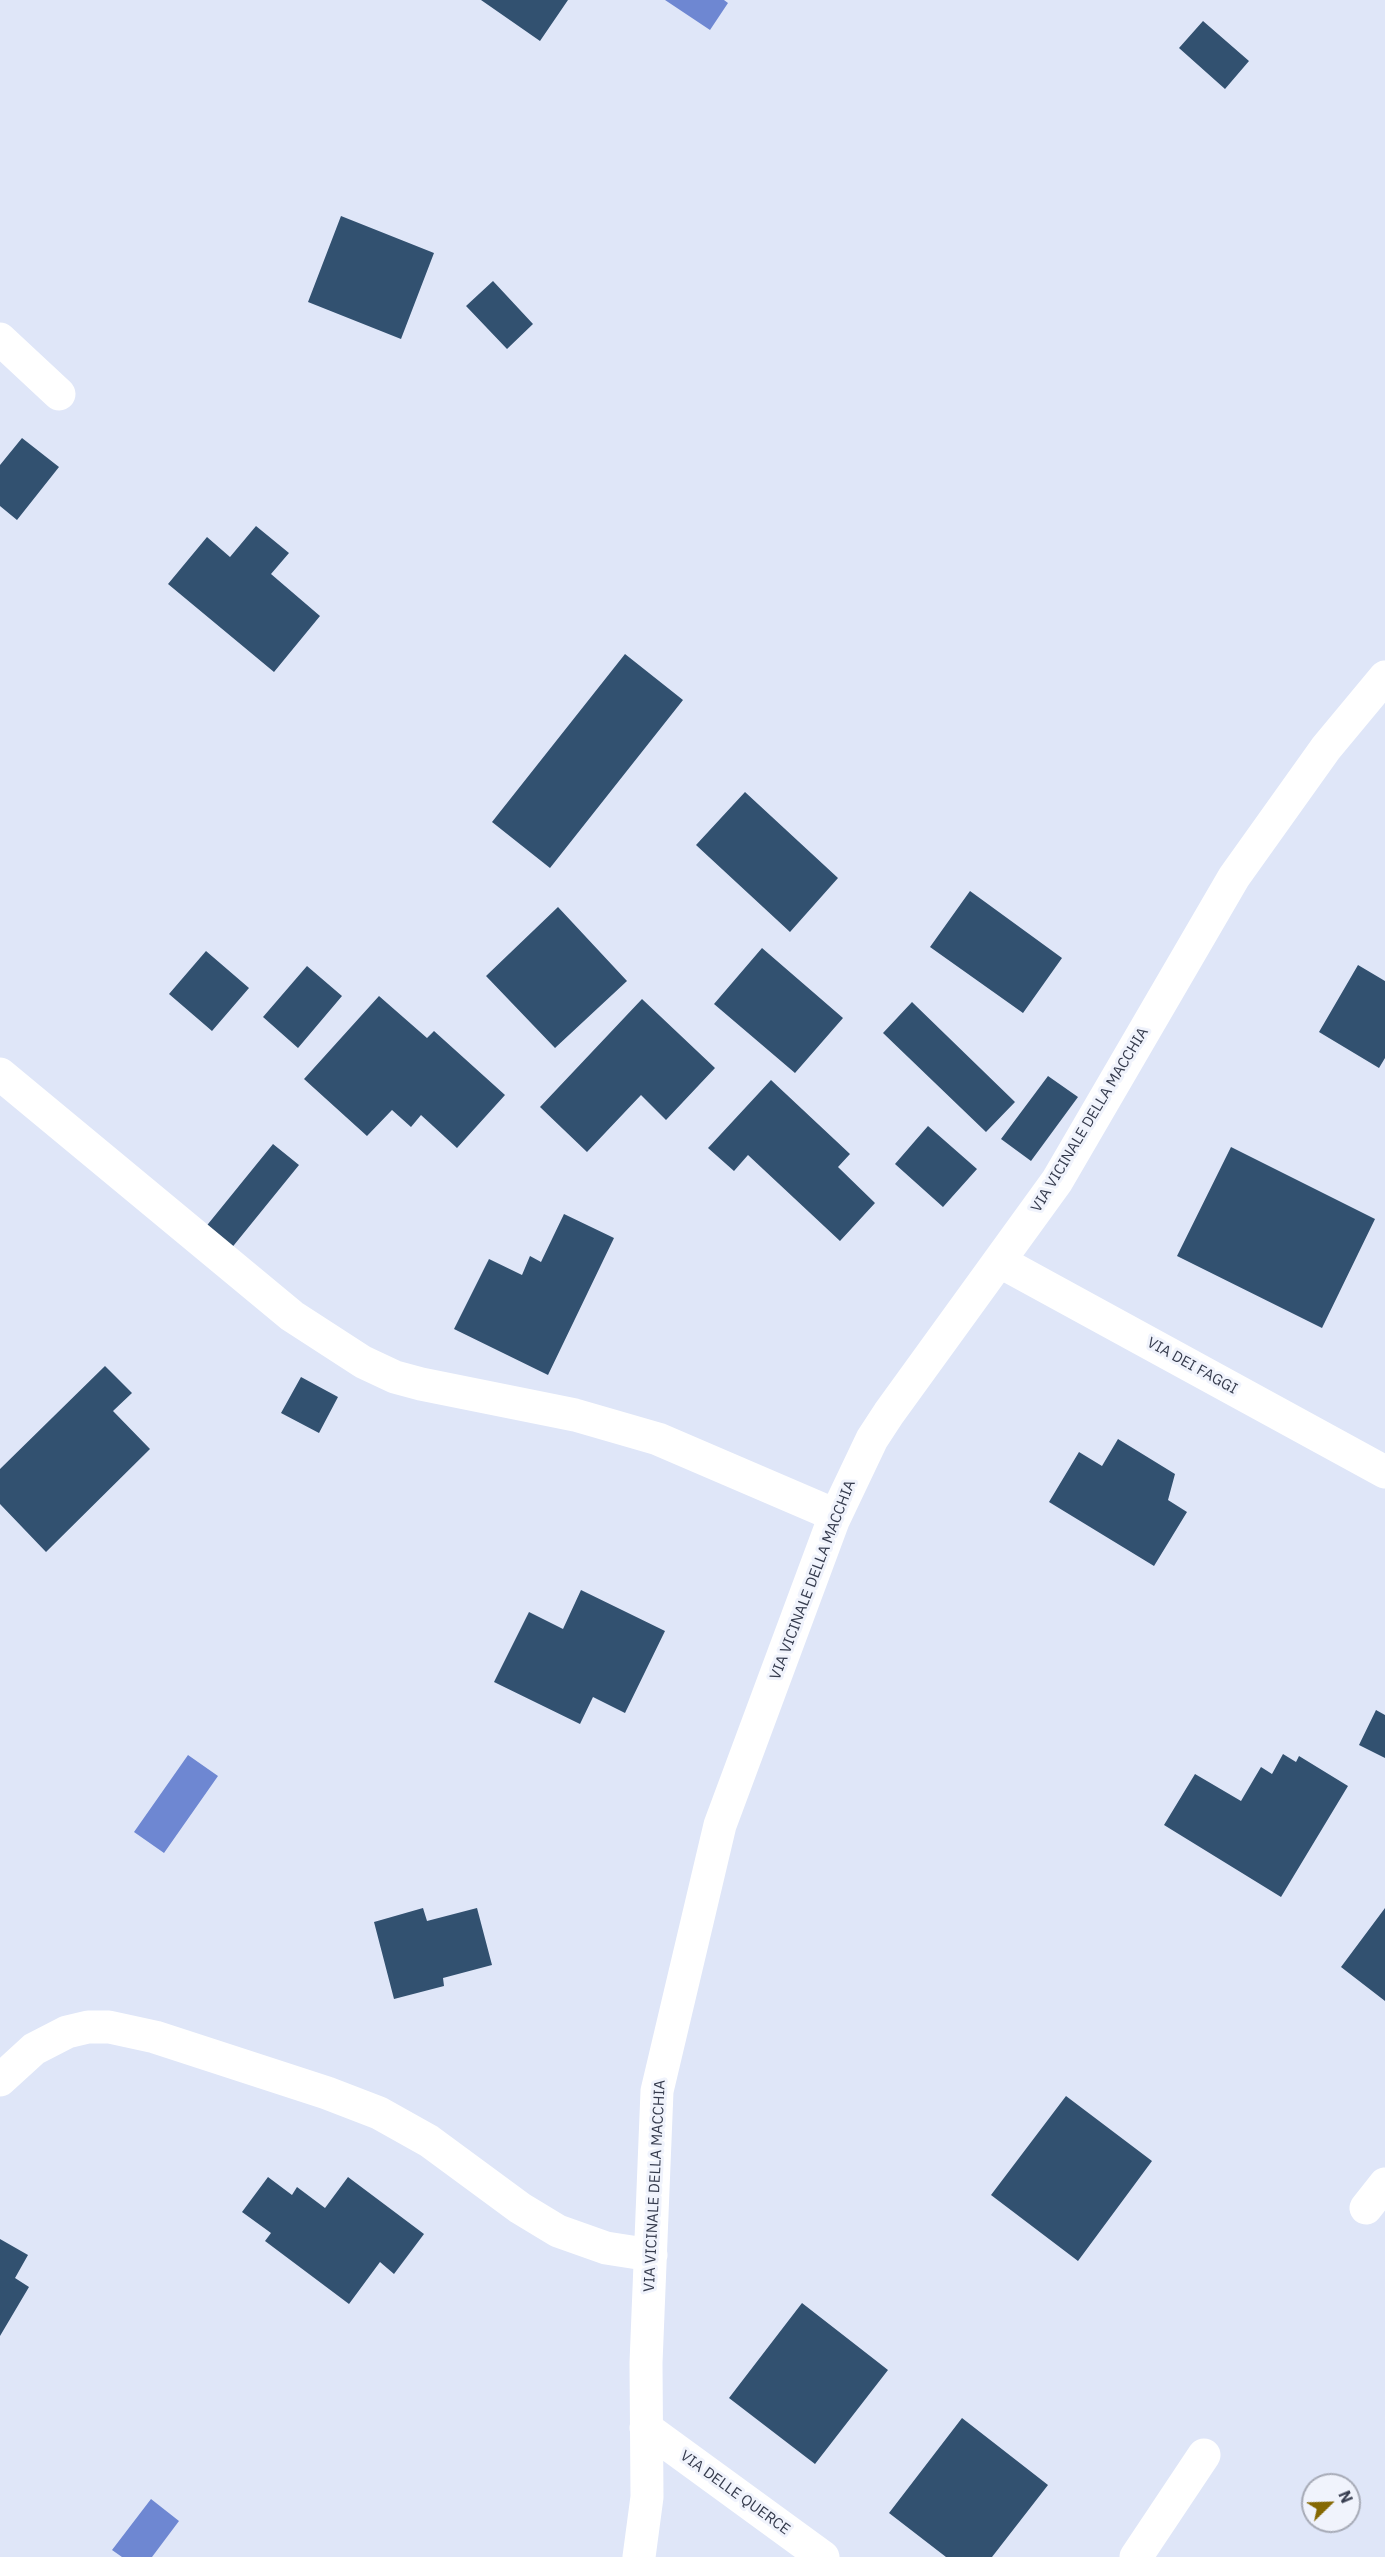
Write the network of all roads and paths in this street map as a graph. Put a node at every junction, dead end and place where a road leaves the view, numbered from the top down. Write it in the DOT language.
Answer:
graph roads {
  1 [pos="0,339"];
  2 [pos="59,394"];
  3 [pos="1385,677"];
  4 [pos="0,1074"];
  5 [pos="999,1261"];
  6 [pos="1385,1472"];
  7 [pos="835,1515"];
  8 [pos="0,2080"];
  9 [pos="651,2255"];
  10 [pos="646,2428"];
  11 [pos="1204,2455"];
  12 [pos="639,2557"];
  13 [pos="823,2557"];
  14 [pos="1136,2557"];
  1 -- 2 [label="street"];
  3 -- 5 [label="street, VIA VICINALE DELLA MACCHIA"];
  4 -- 7 [label="street"];
  5 -- 6 [label="street, VIA DEI FAGGI"];
  5 -- 7 [label="street, VIA VICINALE DELLA MACCHIA"];
  7 -- 9 [label="street, VIA VICINALE DELLA MACCHIA"];
  8 -- 9 [label="street"];
  9 -- 10 [label="street, VIA VICINALE DELLA MACCHIA"];
  10 -- 12 [label="street, VIA VICINALE DELLA MACCHIA"];
  10 -- 13 [label="street, VIA DELLE QUERCE"];
  11 -- 14 [label="street"];
}
